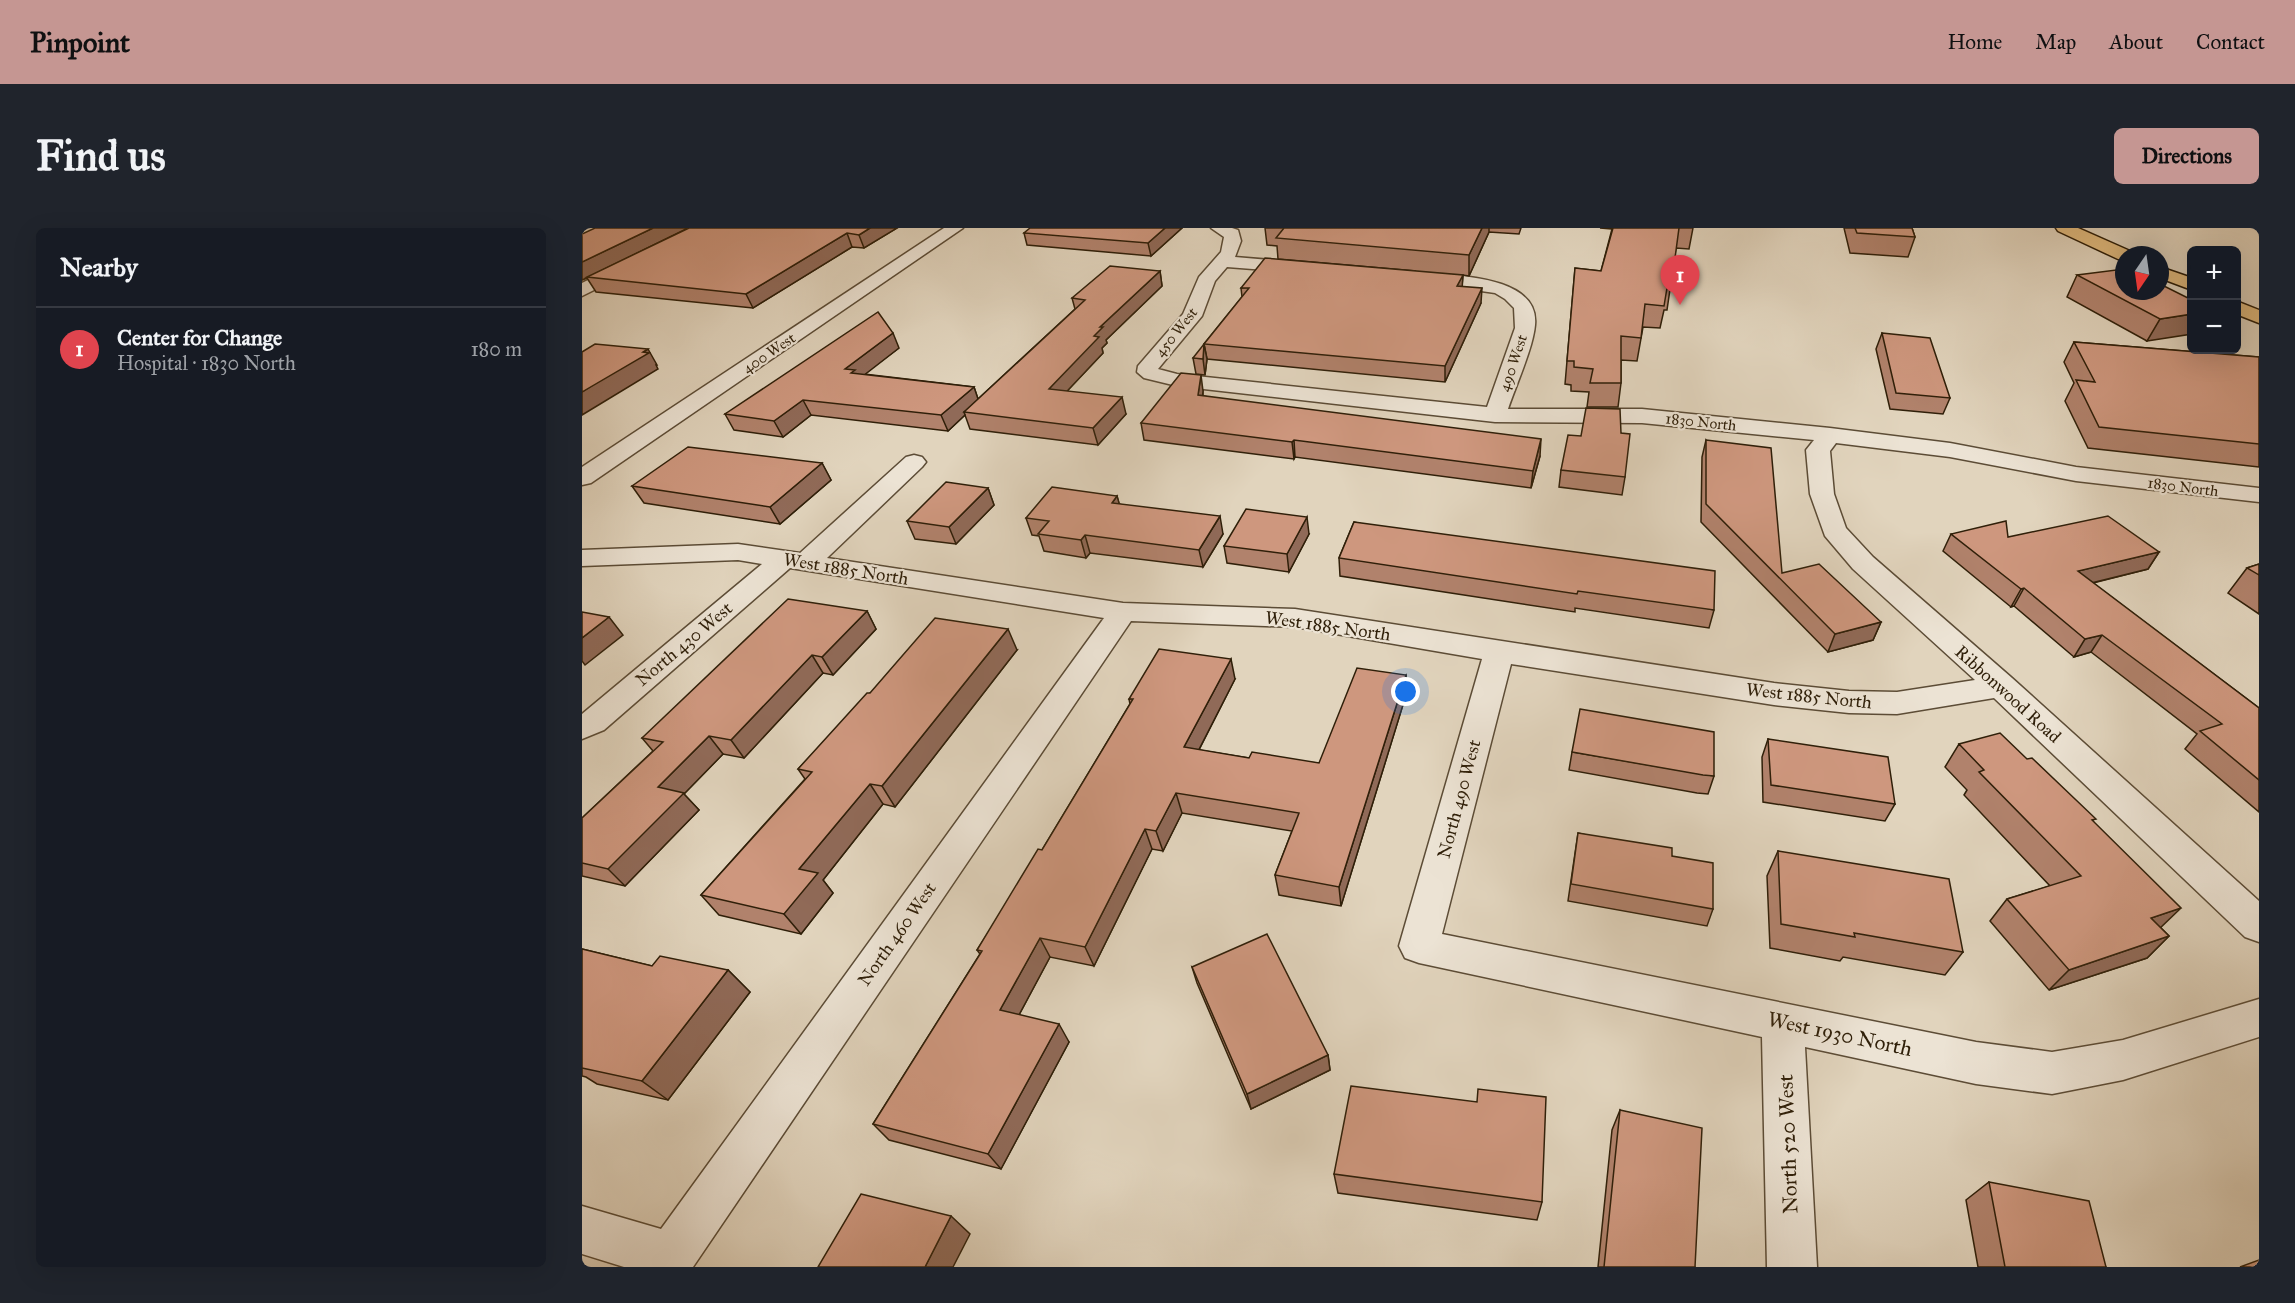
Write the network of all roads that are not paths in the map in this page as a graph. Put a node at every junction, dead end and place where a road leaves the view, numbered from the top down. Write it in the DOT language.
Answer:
graph roads {
  1 [pos="706,228"];
  2 [pos="955,228"];
  3 [pos="2064,228"];
  4 [pos="1226,231"];
  5 [pos="2115,251"];
  6 [pos="1224,261"];
  7 [pos="1320,269"];
  8 [pos="1403,276"];
  9 [pos="2169,276"];
  10 [pos="2187,283"];
  11 [pos="582,290"];
  12 [pos="2241,308"];
  13 [pos="2259,317"];
  14 [pos="1148,366"];
  15 [pos="1495,415"];
  16 [pos="1830,435"];
  17 [pos="914,462"];
  18 [pos="582,478"];
  19 [pos="2259,495"];
  20 [pos="582,558"];
  21 [pos="795,561"];
  22 [pos="1123,612"];
  23 [pos="1499,652"];
  24 [pos="2001,686"];
  25 [pos="582,727"];
  26 [pos="2259,925"];
  27 [pos="1419,946"];
  28 [pos="2259,1018"];
  29 [pos="1783,1022"];
  30 [pos="582,1230"];
  31 [pos="1792,1267"];
  1 -- 11 [label="street"];
  2 -- 18 [label="street, 400 West"];
  3 -- 5 [label="main road"];
  4 -- 6 [label="street, 450 West"];
  6 -- 7 [label="street"];
  6 -- 14 [label="street, 450 West"];
  8 -- 15 [label="street, 490 West"];
  9 -- 10 [label="main road"];
  12 -- 13 [label="main road"];
  14 -- 15 [label="street, 1830 North"];
  15 -- 16 [label="street, 1830 North"];
  16 -- 19 [label="street, 1830 North"];
  16 -- 24 [label="street, Ribbonwood Road"];
  17 -- 21 [label="street, North 430 West"];
  20 -- 21 [label="street, West 1885 North"];
  21 -- 22 [label="street, West 1885 North"];
  21 -- 25 [label="street, North 430 West"];
  22 -- 23 [label="street, West 1885 North"];
  22 -- 30 [label="street, North 460 West"];
  23 -- 24 [label="street, West 1885 North"];
  23 -- 27 [label="street, North 490 West"];
  24 -- 26 [label="street, Ribbonwood Road"];
  27 -- 29 [label="street, West 1930 North"];
  28 -- 29 [label="street, West 1930 North"];
  29 -- 31 [label="street, North 520 West"];
}
